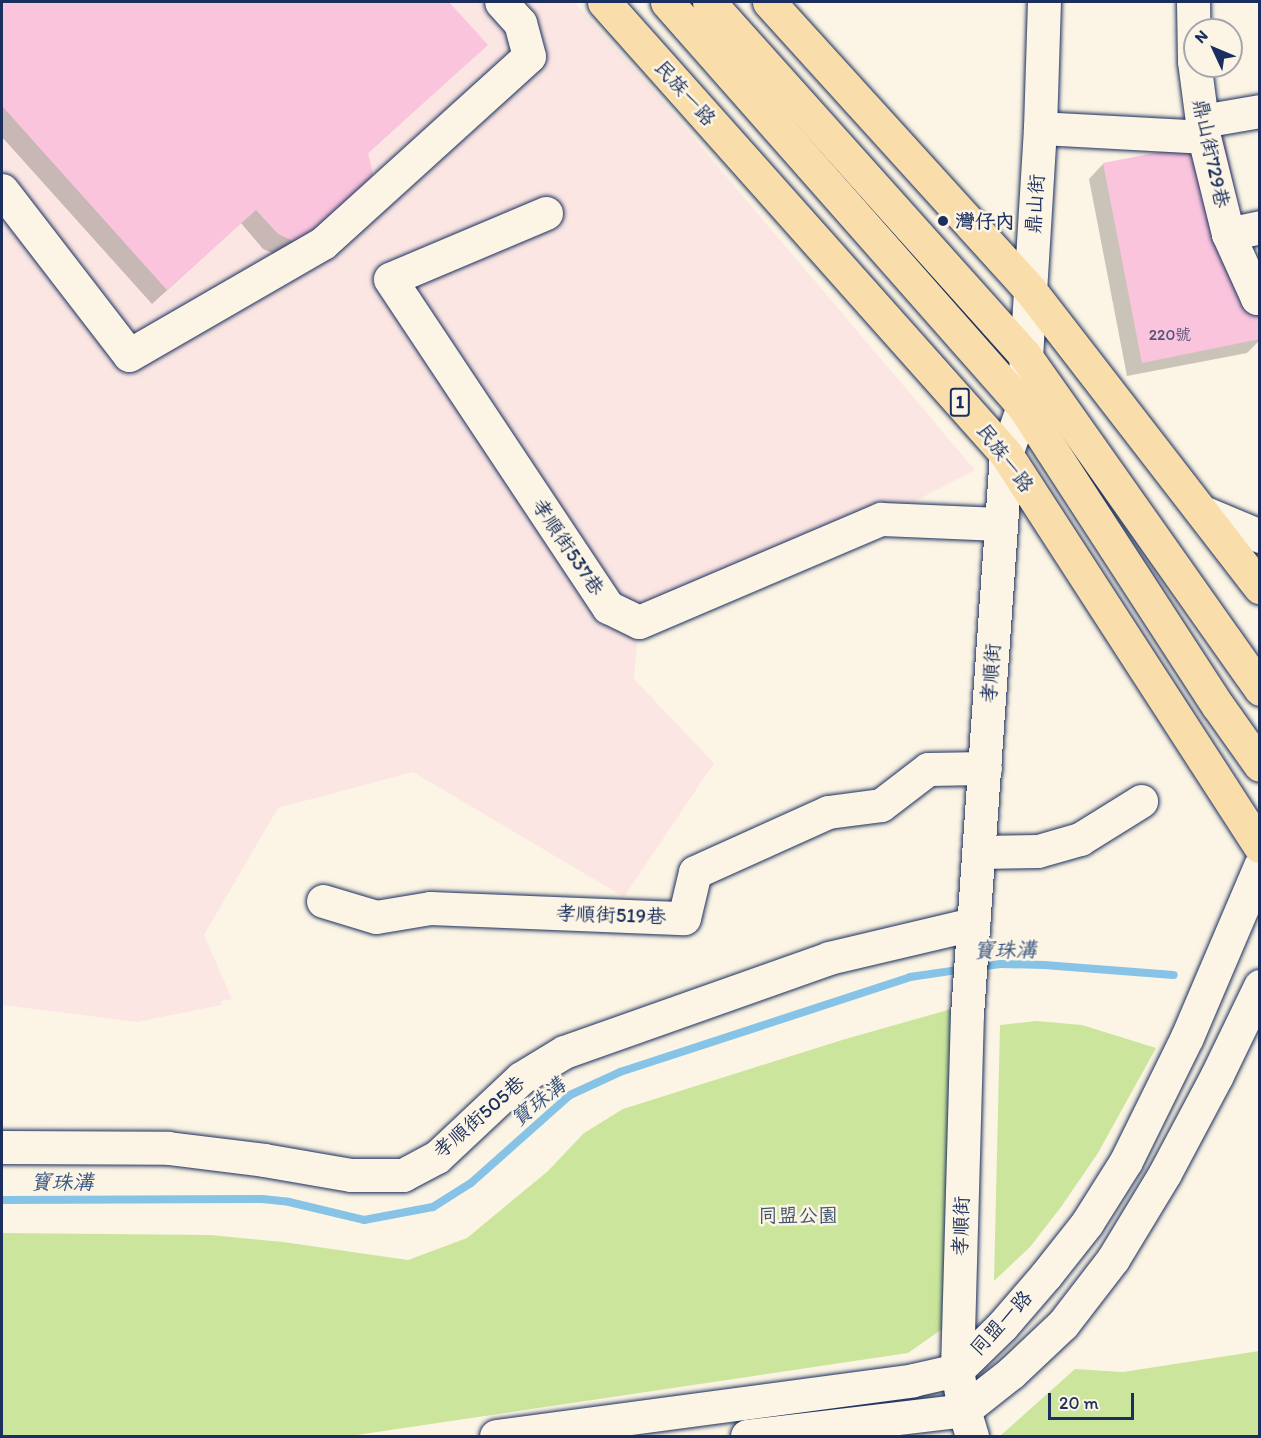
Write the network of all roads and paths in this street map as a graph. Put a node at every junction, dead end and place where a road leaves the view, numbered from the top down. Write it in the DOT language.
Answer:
graph roads {
  1 [pos="501,2"];
  2 [pos="604,2"];
  3 [pos="667,2"];
  4 [pos="709,2"];
  5 [pos="769,2"];
  6 [pos="1044,2"];
  7 [pos="1193,2"];
  8 [pos="1260,111"];
  9 [pos="1040,128"];
  10 [pos="1203,129"];
  11 [pos="2,190"];
  12 [pos="546,213"];
  13 [pos="1260,227"];
  14 [pos="1228,234"];
  15 [pos="1030,290"];
  16 [pos="1258,297"];
  17 [pos="1024,354"];
  18 [pos="1023,405"];
  19 [pos="1006,454"];
  20 [pos="1203,512"];
  21 [pos="1001,524"];
  22 [pos="1260,536"];
  23 [pos="1260,588"];
  24 [pos="1260,689"];
  25 [pos="1260,765"];
  26 [pos="985,768"];
  27 [pos="1141,801"];
  28 [pos="1260,846"];
  29 [pos="978,852"];
  30 [pos="1260,866"];
  31 [pos="323,901"];
  32 [pos="972,933"];
  33 [pos="1260,986"];
  34 [pos="2,1147"];
  35 [pos="957,1370"];
  36 [pos="968,1423"];
  37 [pos="496,1437"];
  38 [pos="747,1437"];
  1 -- 11 [label="street"];
  2 -- 19 [label="main road, 民族一路 / 1"];
  3 -- 18 [label="main road, 民族一路 / 1"];
  4 -- 17 [label="main road"];
  5 -- 15 [label="main road"];
  6 -- 9 [label="street, 鼎山街"];
  7 -- 10 [label="street, 鼎山街729巷"];
  8 -- 10 [label="street"];
  9 -- 10 [label="street"];
  9 -- 15 [label="street, 鼎山街"];
  10 -- 14 [label="street, 鼎山街729巷"];
  12 -- 21 [label="street, 孝順街537巷"];
  13 -- 14 [label="street"];
  14 -- 16 [label="street, 鼎山街729巷"];
  15 -- 17 [label="street, 鼎山街"];
  15 -- 20 [label="main road"];
  17 -- 18 [label="street, 鼎山街"];
  17 -- 24 [label="main road"];
  18 -- 19 [label="street, 孝順街"];
  18 -- 25 [label="main road, 民族一路 / 1"];
  19 -- 21 [label="street, 孝順街"];
  19 -- 28 [label="main road, 民族一路 / 1"];
  20 -- 22 [label="street"];
  20 -- 23 [label="main road"];
  21 -- 26 [label="street, 孝順街"];
  26 -- 29 [label="street, 孝順街"];
  26 -- 31 [label="street, 孝順街519巷"];
  27 -- 29 [label="street"];
  29 -- 32 [label="street, 孝順街"];
  30 -- 35 [label="street, 同盟一路"];
  32 -- 34 [label="street, 孝順街505巷"];
  32 -- 35 [label="street, 孝順街"];
  33 -- 36 [label="street, 同盟一路"];
  35 -- 36 [label="street, 孝順街"];
  35 -- 37 [label="street, 同盟一路"];
  36 -- 38 [label="street"];
}
